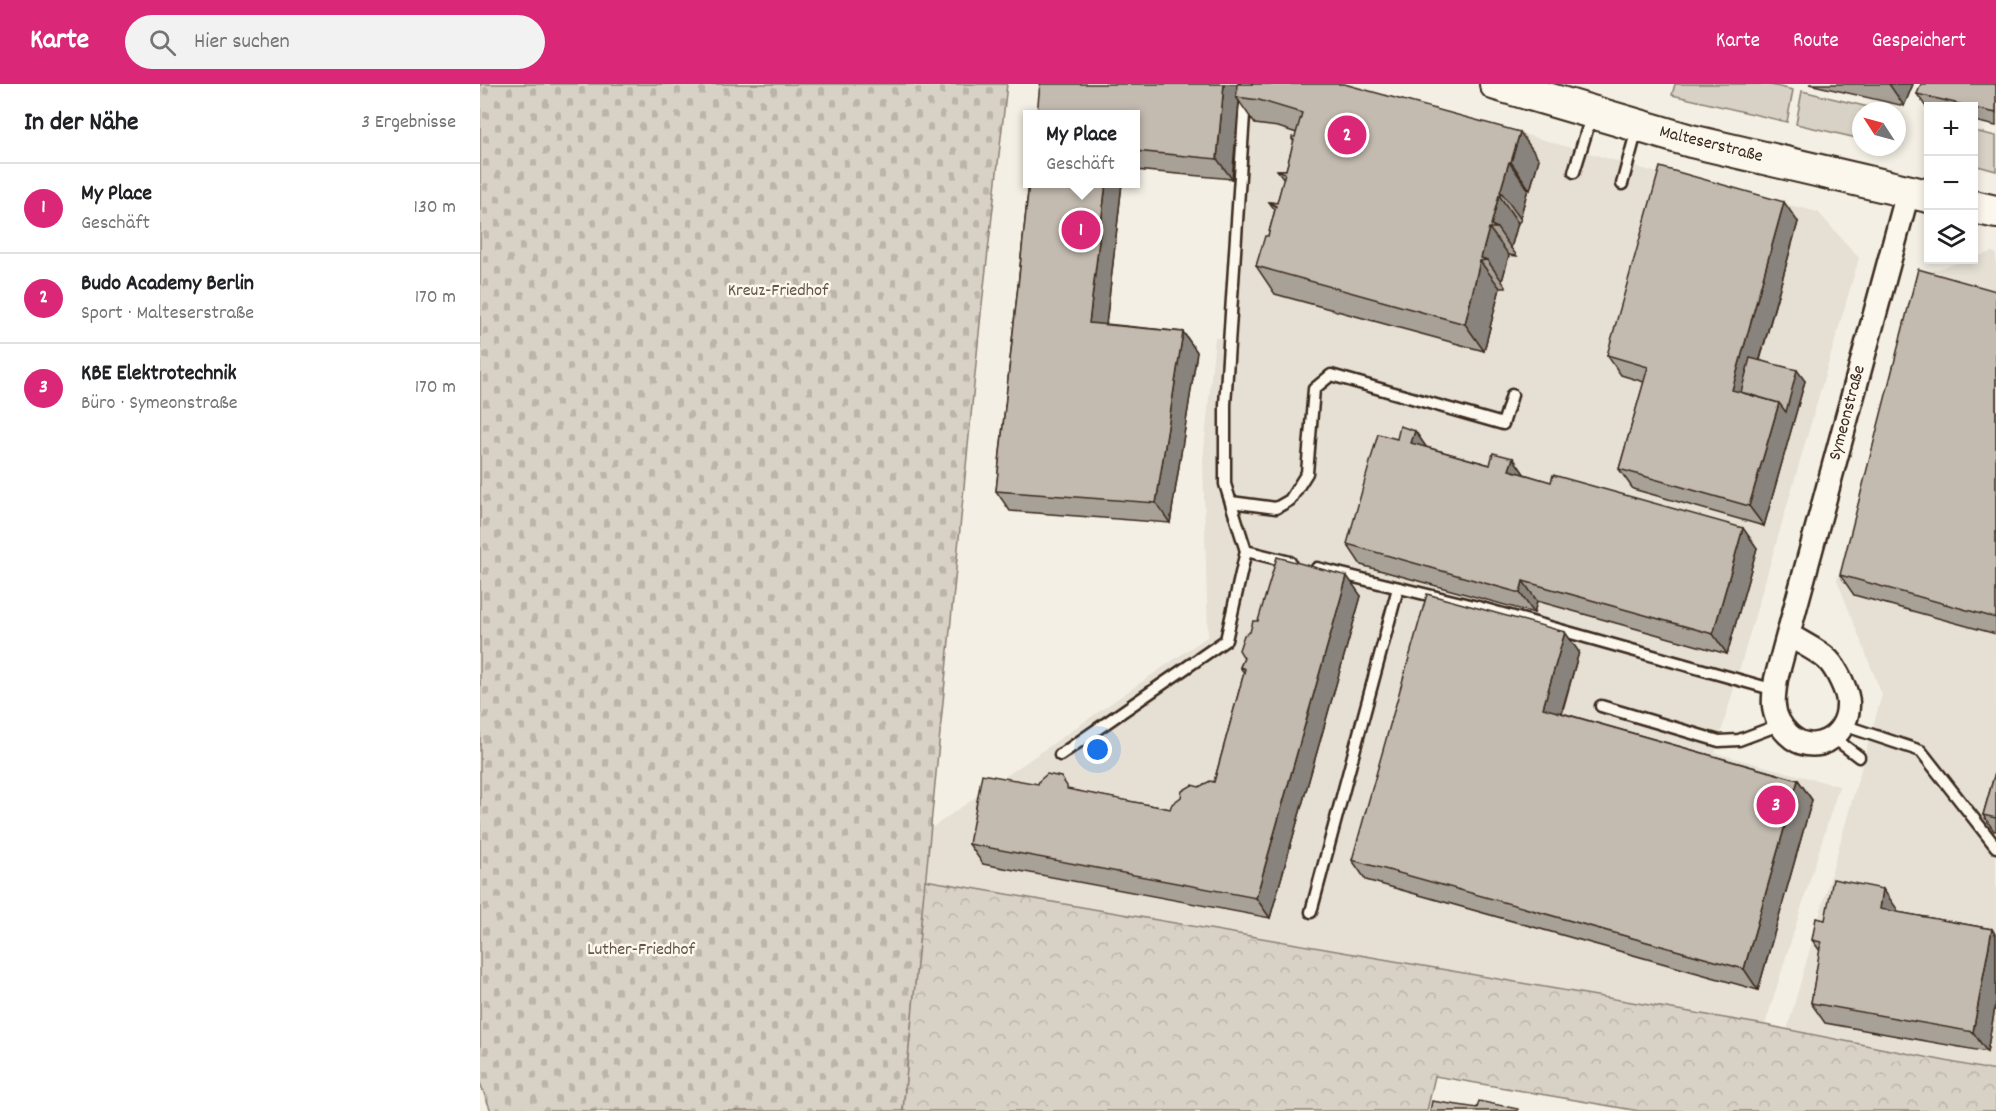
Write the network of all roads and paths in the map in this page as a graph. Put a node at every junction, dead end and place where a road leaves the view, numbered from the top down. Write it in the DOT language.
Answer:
graph roads {
  1 [pos="1245,84"];
  2 [pos="1496,84"];
  3 [pos="1592,114"];
  4 [pos="1637,126"];
  5 [pos="1574,172"];
  6 [pos="1622,184"];
  7 [pos="1918,194"];
  8 [pos="1978,208"];
  9 [pos="1996,212"];
  10 [pos="1512,395"];
  11 [pos="1231,502"];
  12 [pos="1246,551"];
  13 [pos="1398,588"];
  14 [pos="1789,635"];
  15 [pos="1775,690"];
  16 [pos="1601,706"];
  17 [pos="1779,725"];
  18 [pos="1839,731"];
  19 [pos="1060,755"];
  20 [pos="1859,757"];
  21 [pos="1996,846"];
  22 [pos="1311,912"];
  1 -- 11 [label="lane"];
  2 -- 3 [label="main road, Malteserstraße"];
  3 -- 4 [label="main road, Malteserstraße"];
  3 -- 5 [label="lane"];
  4 -- 6 [label="lane"];
  4 -- 7 [label="main road, Malteserstraße"];
  7 -- 14 [label="street, Symeonstraße"];
  8 -- 9 [label="main road"];
  10 -- 11 [label="lane"];
  11 -- 12 [label="lane"];
  12 -- 13 [label="lane"];
  12 -- 19 [label="lane"];
  13 -- 15 [label="lane"];
  13 -- 22 [label="lane"];
  14 -- 15 [label="street, Symeonstraße"];
  14 -- 18 [label="street"];
  15 -- 17 [label="street, Symeonstraße"];
  16 -- 17 [label="lane"];
  17 -- 18 [label="street"];
  18 -- 20 [label="lane"];
  18 -- 21 [label="lane"];
}
